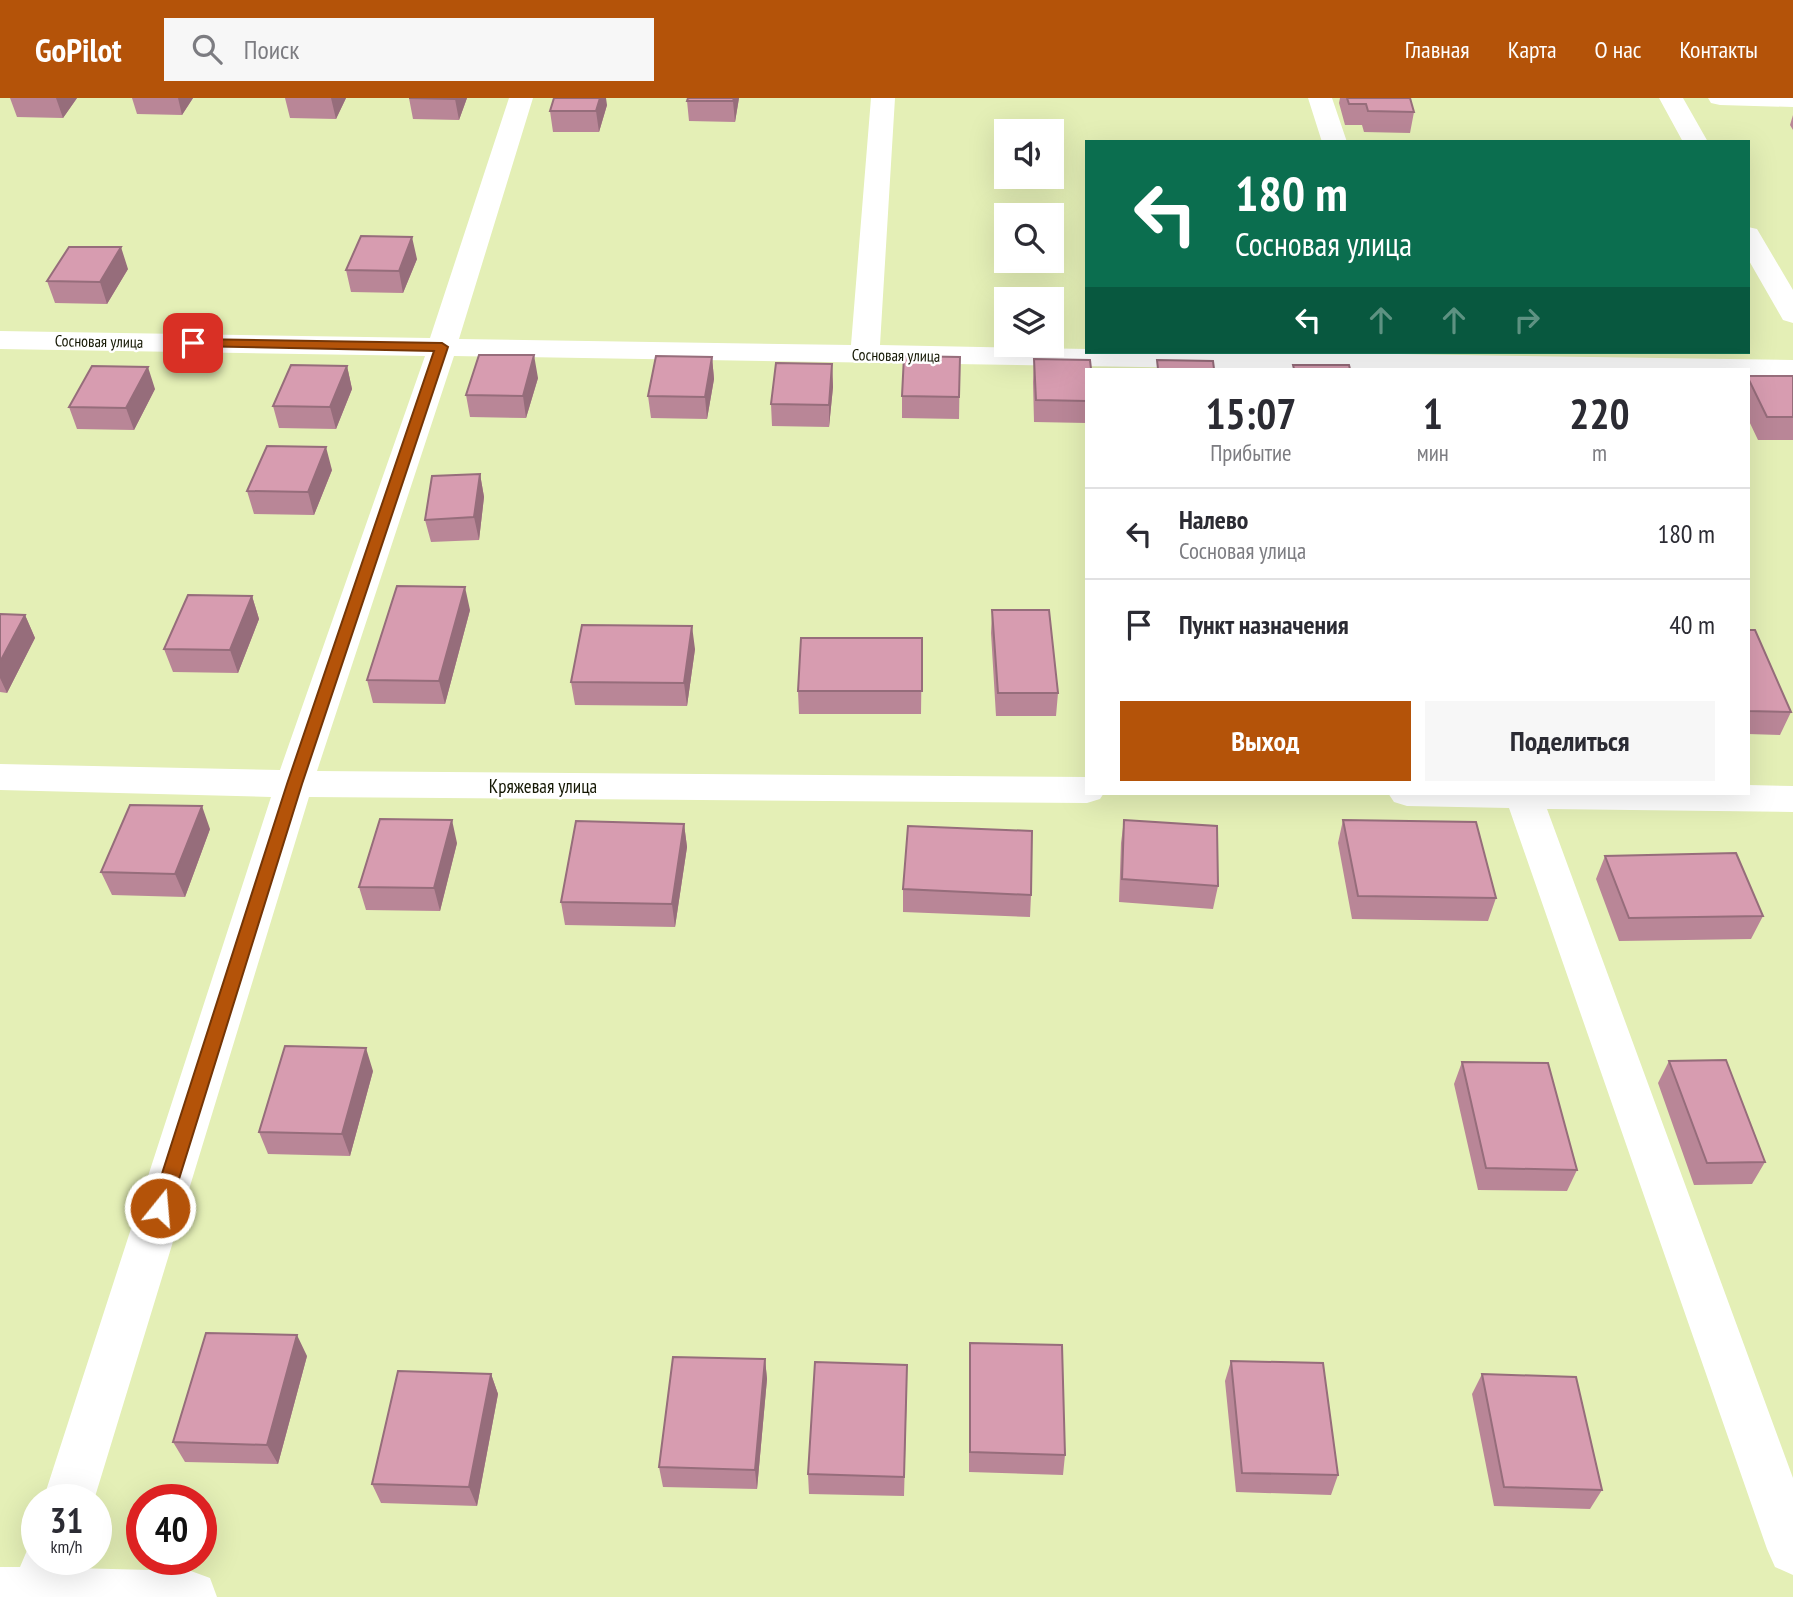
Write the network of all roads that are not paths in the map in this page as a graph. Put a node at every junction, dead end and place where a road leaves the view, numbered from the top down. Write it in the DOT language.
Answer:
graph roads {
  1 [pos="522,98"];
  2 [pos="883,98"];
  3 [pos="1320,98"];
  4 [pos="1671,98"];
  5 [pos="1720,98"];
  6 [pos="1793,100"];
  7 [pos="1334,140"];
  8 [pos="1695,140"];
  9 [pos="1750,239"];
  10 [pos="1793,314"];
  11 [pos="0,340"];
  12 [pos="442,347"];
  13 [pos="865,354"];
  14 [pos="1410,362"];
  15 [pos="1738,368"];
  16 [pos="1750,368"];
  17 [pos="1793,369"];
  18 [pos="0,777"];
  19 [pos="294,784"];
  20 [pos="1085,790"];
  21 [pos="1524,795"];
  22 [pos="1613,795"];
  23 [pos="1793,799"];
  24 [pos="73,1484"];
  25 [pos="1793,1549"];
  26 [pos="31,1586"];
  27 [pos="191,1597"];
  1 -- 12 [label="street"];
  2 -- 13 [label="street"];
  3 -- 7 [label="street"];
  4 -- 8 [label="street"];
  5 -- 6 [label="street"];
  9 -- 10 [label="street"];
  11 -- 12 [label="street, Сосновая улица"];
  12 -- 13 [label="street, Сосновая улица"];
  12 -- 19 [label="street"];
  13 -- 14 [label="street, Сосновая улица"];
  14 -- 15 [label="street, Сосновая улица"];
  16 -- 17 [label="street, Сосновая улица"];
  18 -- 19 [label="street, Кряжевая улица"];
  19 -- 20 [label="street, Кряжевая улица"];
  19 -- 24 [label="street"];
  21 -- 25 [label="street"];
  22 -- 23 [label="street"];
  26 -- 27 [label="street"];
}
